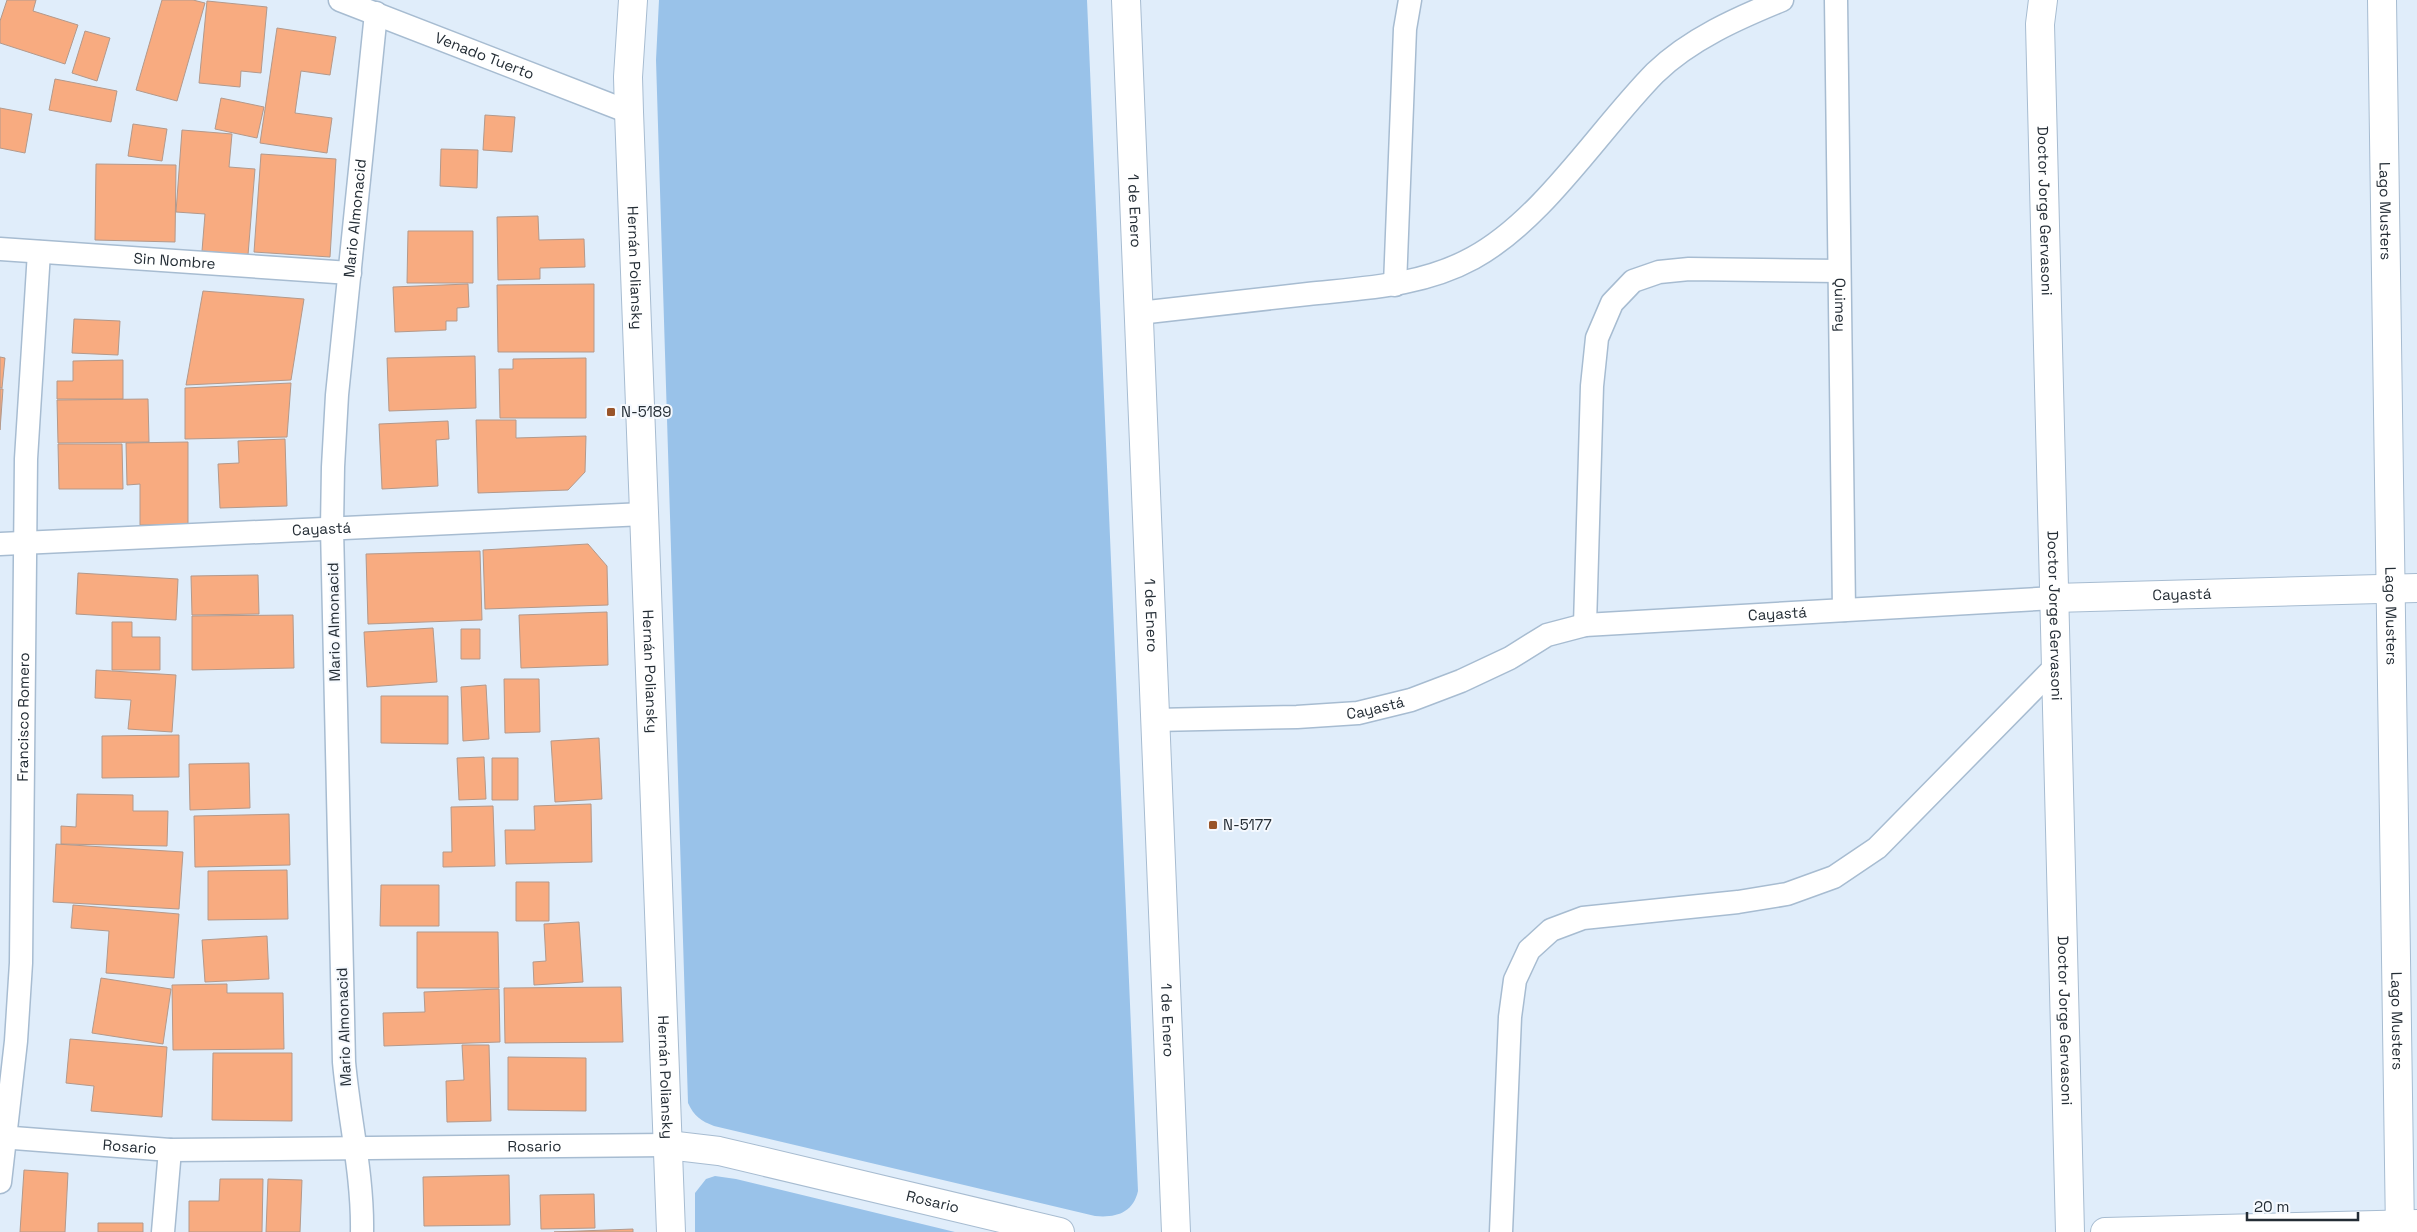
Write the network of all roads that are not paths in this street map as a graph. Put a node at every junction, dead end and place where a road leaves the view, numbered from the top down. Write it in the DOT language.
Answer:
graph roads {
  1 [pos="340,0"];
  2 [pos="633,0"];
  3 [pos="1126,0"];
  4 [pos="1410,0"];
  5 [pos="1782,0"];
  6 [pos="1836,0"];
  7 [pos="2042,0"];
  8 [pos="2382,0"];
  9 [pos="376,13"];
  10 [pos="629,112"];
  11 [pos="0,249"];
  12 [pos="39,252"];
  13 [pos="1839,271"];
  14 [pos="350,273"];
  15 [pos="1395,285"];
  16 [pos="1138,313"];
  17 [pos="644,514"];
  18 [pos="332,528"];
  19 [pos="26,543"];
  20 [pos="0,544"];
  21 [pos="2404,589"];
  22 [pos="2054,598"];
  23 [pos="1844,610"];
  24 [pos="1586,625"];
  25 [pos="2056,666"];
  26 [pos="1155,720"];
  27 [pos="2406,922"];
  28 [pos="2,1137"];
  29 [pos="668,1145"];
  30 [pos="355,1148"];
  31 [pos="170,1150"];
  32 [pos="0,1182"];
  33 [pos="2406,1227"];
  34 [pos="163,1232"];
  35 [pos="362,1232"];
  36 [pos="671,1232"];
  37 [pos="1060,1232"];
  38 [pos="1176,1232"];
  39 [pos="1501,1232"];
  40 [pos="2070,1232"];
  41 [pos="2105,1232"];
  1 -- 9 [label="lane, Venado Tuerto"];
  2 -- 10 [label="street, Hernán Poliansky"];
  3 -- 16 [label="street, 1 de Enero"];
  4 -- 15 [label="lane"];
  5 -- 15 [label="lane"];
  6 -- 13 [label="lane, Quimey"];
  7 -- 22 [label="street, Doctor Jorge Gervasoni"];
  8 -- 21 [label="street, Lago Musters"];
  9 -- 10 [label="lane, Venado Tuerto"];
  9 -- 14 [label="lane, Mario Almonacid"];
  10 -- 17 [label="street, Hernán Poliansky"];
  11 -- 12 [label="lane, Sin Nombre"];
  12 -- 14 [label="lane, Sin Nombre"];
  12 -- 19 [label="lane, Francisco Romero"];
  13 -- 23 [label="lane, Quimey"];
  13 -- 24 [label="lane"];
  14 -- 18 [label="lane, Mario Almonacid"];
  15 -- 16 [label="lane"];
  16 -- 26 [label="street, 1 de Enero"];
  17 -- 18 [label="lane, Cayastá"];
  17 -- 29 [label="street, Hernán Poliansky"];
  18 -- 19 [label="lane, Cayastá"];
  18 -- 30 [label="lane, Mario Almonacid"];
  19 -- 20 [label="lane, Cayastá"];
  19 -- 28 [label="lane, Francisco Romero"];
  21 -- 22 [label="street, Cayastá"];
  21 -- 27 [label="street, Lago Musters"];
  22 -- 23 [label="lane, Cayastá"];
  22 -- 25 [label="street, Doctor Jorge Gervasoni"];
  23 -- 24 [label="lane, Cayastá"];
  24 -- 26 [label="lane, Cayastá"];
  25 -- 39 [label="lane"];
  25 -- 40 [label="street, Doctor Jorge Gervasoni"];
  26 -- 38 [label="street, 1 de Enero"];
  27 -- 33 [label="street, Lago Musters"];
  28 -- 31 [label="lane, Rosario"];
  28 -- 32 [label="lane, Francisco Romero"];
  29 -- 30 [label="lane, Rosario"];
  29 -- 36 [label="street, Hernán Poliansky"];
  29 -- 37 [label="street, Rosario"];
  30 -- 31 [label="lane, Rosario"];
  30 -- 35 [label="lane, Mario Almonacid"];
  31 -- 34 [label="lane"];
  33 -- 41 [label="street"];
}
